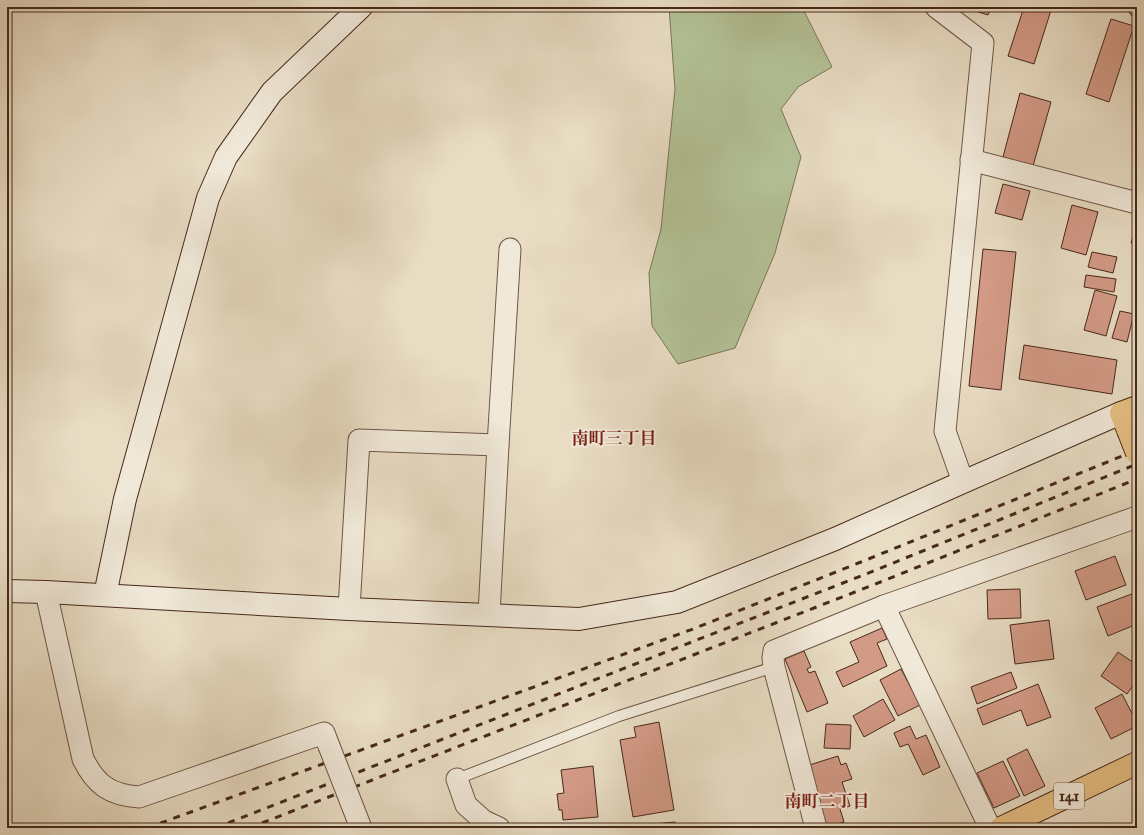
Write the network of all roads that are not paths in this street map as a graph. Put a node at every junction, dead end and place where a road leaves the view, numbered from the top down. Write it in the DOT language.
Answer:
graph roads {
  1 [pos="361,7"];
  2 [pos="936,7"];
  3 [pos="971,160"];
  4 [pos="1137,203"];
  5 [pos="510,249"];
  6 [pos="1129,417"];
  7 [pos="498,445"];
  8 [pos="1137,454"];
  9 [pos="963,482"];
  10 [pos="1137,517"];
  11 [pos="7,591"];
  12 [pos="46,592"];
  13 [pos="105,596"];
  14 [pos="884,606"];
  15 [pos="349,609"];
  16 [pos="489,614"];
  17 [pos="774,667"];
  18 [pos="1137,763"];
  19 [pos="457,779"];
  20 [pos="361,828"];
  21 [pos="499,828"];
  22 [pos="816,828"];
  23 [pos="990,828"];
  24 [pos="1001,828"];
  1 -- 13 [label="street"];
  2 -- 3 [label="street"];
  3 -- 4 [label="street"];
  3 -- 9 [label="street"];
  5 -- 7 [label="street"];
  6 -- 8 [label="main road, bridge"];
  6 -- 9 [label="street"];
  7 -- 15 [label="street"];
  7 -- 16 [label="street"];
  9 -- 16 [label="street"];
  10 -- 14 [label="street"];
  11 -- 12 [label="street"];
  12 -- 13 [label="street"];
  12 -- 20 [label="street, bridge"];
  13 -- 15 [label="street"];
  14 -- 17 [label="street"];
  14 -- 23 [label="street"];
  15 -- 16 [label="street"];
  17 -- 19 [label="lane"];
  17 -- 22 [label="street"];
  18 -- 24 [label="main road, 141"];
  19 -- 21 [label="street"];
}
